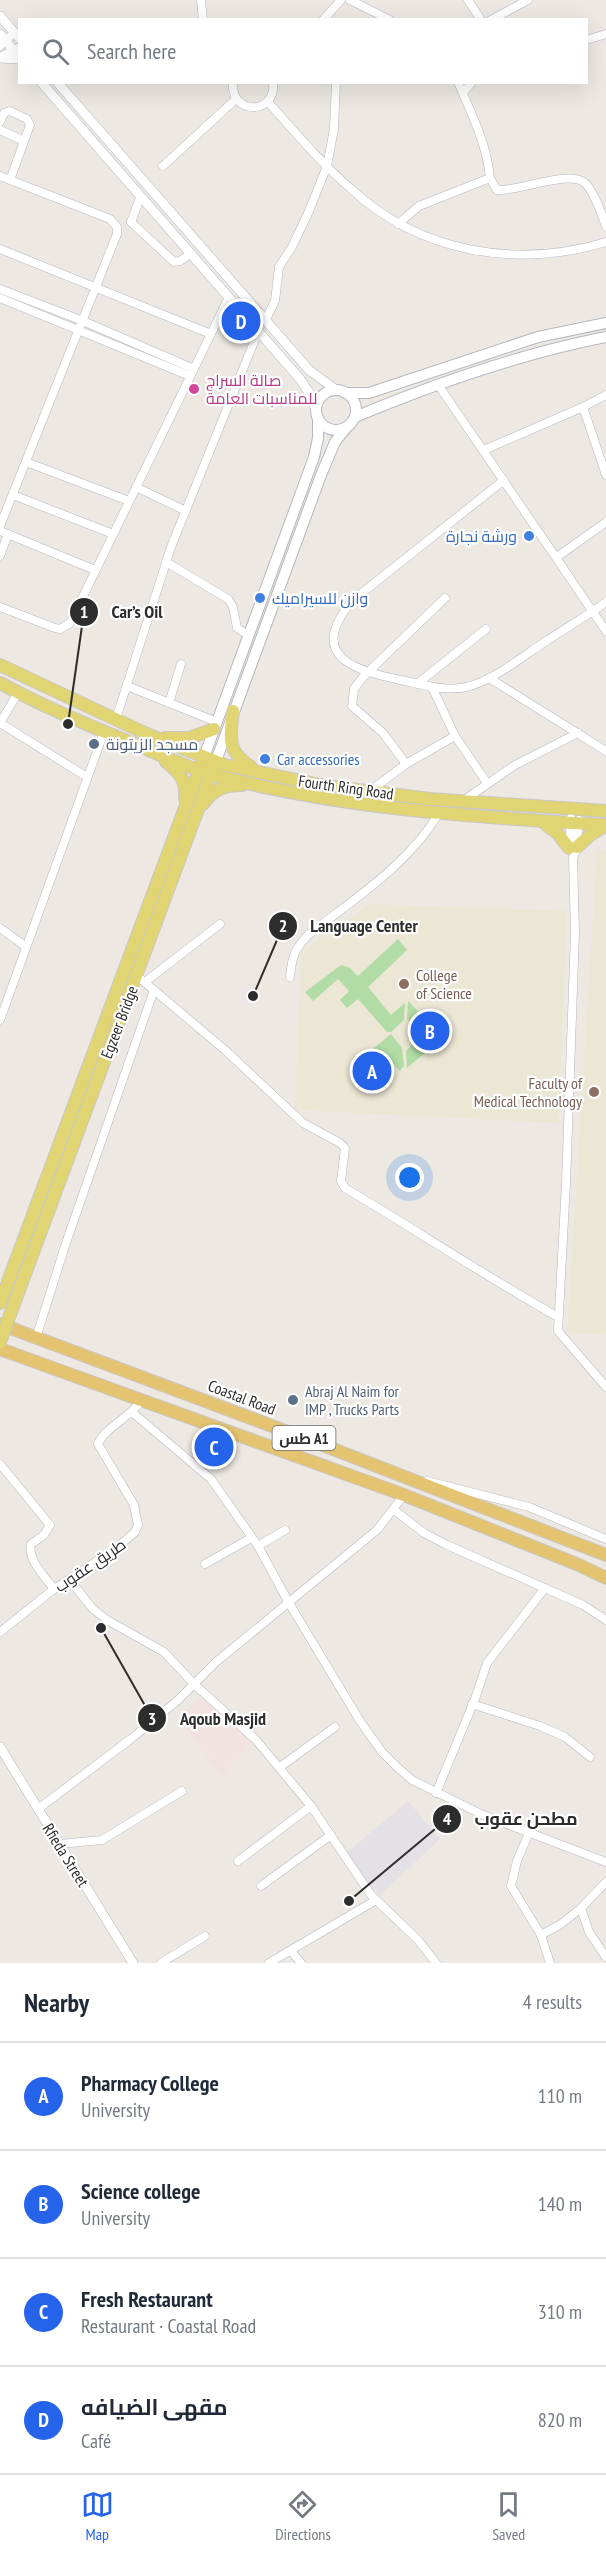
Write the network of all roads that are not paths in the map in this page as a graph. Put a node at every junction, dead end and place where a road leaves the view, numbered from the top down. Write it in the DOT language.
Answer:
graph roads {
  1 [pos="201,0"];
  2 [pos="350,0"];
  3 [pos="468,0"];
  4 [pos="528,0"];
  5 [pos="339,3"];
  6 [pos="0,16"];
  7 [pos="203,18"];
  8 [pos="325,18"];
  9 [pos="336,18"];
  10 [pos="386,18"];
  11 [pos="480,18"];
  12 [pos="495,18"];
  13 [pos="606,34"];
  14 [pos="17,36"];
  15 [pos="588,39"];
  16 [pos="2,40"];
  17 [pos="18,54"];
  18 [pos="0,58"];
  19 [pos="43,84"];
  20 [pos="59,84"];
  21 [pos="233,84"];
  22 [pos="273,84"];
  23 [pos="336,84"];
  24 [pos="459,84"];
  25 [pos="470,84"];
  26 [pos="463,93"];
  27 [pos="236,99"];
  28 [pos="268,102"];
  29 [pos="0,122"];
  30 [pos="0,130"];
  31 [pos="24,141"];
  32 [pos="163,166"];
  33 [pos="327,166"];
  34 [pos="0,177"];
  35 [pos="490,178"];
  36 [pos="10,180"];
  37 [pos="145,181"];
  38 [pos="137,194"];
  39 [pos="131,222"];
  40 [pos="398,224"];
  41 [pos="606,224"];
  42 [pos="117,227"];
  43 [pos="606,242"];
  44 [pos="0,249"];
  45 [pos="190,254"];
  46 [pos="96,288"];
  47 [pos="0,289"];
  48 [pos="229,297"];
  49 [pos="0,298"];
  50 [pos="266,320"];
  51 [pos="82,321"];
  52 [pos="606,323"];
  53 [pos="584,327"];
  54 [pos="79,329"];
  55 [pos="258,332"];
  56 [pos="211,334"];
  57 [pos="606,337"];
  58 [pos="588,340"];
  59 [pos="192,372"];
  60 [pos="439,386"];
  61 [pos="340,392"];
  62 [pos="606,395"];
  63 [pos="583,407"];
  64 [pos="317,414"];
  65 [pos="355,417"];
  66 [pos="347,427"];
  67 [pos="484,450"];
  68 [pos="26,462"];
  69 [pos="606,475"];
  70 [pos="504,480"];
  71 [pos="136,487"];
  72 [pos="13,495"];
  73 [pos="129,501"];
  74 [pos="186,511"];
  75 [pos="606,522"];
  76 [pos="3,530"];
  77 [pos="113,534"];
  78 [pos="0,556"];
  79 [pos="557,557"];
  80 [pos="166,562"];
  81 [pos="95,570"];
  82 [pos="445,598"];
  83 [pos="606,602"];
  84 [pos="0,608"];
  85 [pos="592,612"];
  86 [pos="486,629"];
  87 [pos="606,631"];
  88 [pos="248,635"];
  89 [pos="181,664"];
  90 [pos="0,665"];
  91 [pos="368,672"];
  92 [pos="489,678"];
  93 [pos="0,682"];
  94 [pos="417,684"];
  95 [pos="127,686"];
  96 [pos="432,687"];
  97 [pos="18,693"];
  98 [pos="169,703"];
  99 [pos="233,711"];
  100 [pos="116,719"];
  101 [pos="0,723"];
  102 [pos="216,726"];
  103 [pos="104,732"];
  104 [pos="578,733"];
  105 [pos="149,735"];
  106 [pos="455,736"];
  107 [pos="150,751"];
  108 [pos="606,751"];
  109 [pos="204,757"];
  110 [pos="216,762"];
  111 [pos="406,764"];
  112 [pos="205,772"];
  113 [pos="266,774"];
  114 [pos="87,777"];
  115 [pos="487,783"];
  116 [pos="253,784"];
  117 [pos="370,791"];
  118 [pos="463,801"];
  119 [pos="575,809"];
  120 [pos="606,811"];
  121 [pos="439,813"];
  122 [pos="182,814"];
  123 [pos="195,818"];
  124 [pos="543,822"];
  125 [pos="574,824"];
  126 [pos="606,825"];
  127 [pos="573,851"];
  128 [pos="220,924"];
  129 [pos="0,928"];
  130 [pos="25,946"];
  131 [pos="290,977"];
  132 [pos="141,979"];
  133 [pos="154,990"];
  134 [pos="0,1020"];
  135 [pos="16,1280"];
  136 [pos="0,1304"];
  137 [pos="558,1317"];
  138 [pos="0,1324"];
  139 [pos="36,1338"];
  140 [pos="0,1342"];
  141 [pos="0,1349"];
  142 [pos="606,1387"];
  143 [pos="142,1400"];
  144 [pos="133,1413"];
  145 [pos="0,1464"];
  146 [pos="408,1480"];
  147 [pos="404,1495"];
  148 [pos="394,1510"];
  149 [pos="285,1530"];
  150 [pos="251,1538"];
  151 [pos="606,1539"];
  152 [pos="258,1546"];
  153 [pos="606,1555"];
  154 [pos="205,1564"];
  155 [pos="70,1580"];
  156 [pos="606,1580"];
  157 [pos="545,1588"];
  158 [pos="54,1589"];
  159 [pos="289,1603"];
  160 [pos="606,1620"];
  161 [pos="0,1632"];
  162 [pos="194,1684"];
  163 [pos="472,1704"];
  164 [pos="335,1727"];
  165 [pos="0,1748"];
  166 [pos="590,1757"];
  167 [pos="280,1767"];
  168 [pos="182,1791"];
  169 [pos="436,1793"];
  170 [pos="311,1806"];
  171 [pos="38,1809"];
  172 [pos="529,1833"];
  173 [pos="331,1835"];
  174 [pos="60,1844"];
  175 [pos="238,1861"];
  176 [pos="606,1862"];
  177 [pos="606,1882"];
  178 [pos="261,1886"];
  179 [pos="376,1900"];
  180 [pos="581,1908"];
  181 [pos="541,1935"];
  182 [pos="205,1936"];
  183 [pos="291,1951"];
  184 [pos="606,1957"];
  185 [pos="274,1962"];
  186 [pos="133,1963"];
  187 [pos="161,1963"];
  188 [pos="301,1963"];
  189 [pos="436,1963"];
  190 [pos="550,1963"];
  1 -- 7 [label="street"];
  2 -- 10 [label="street"];
  3 -- 11 [label="street"];
  4 -- 12 [label="street"];
  5 -- 8 [label="street"];
  5 -- 9 [label="street"];
  6 -- 14 [label="street"];
  13 -- 15 [label="street"];
  14 -- 16 [label="street"];
  16 -- 17 [label="street"];
  17 -- 18 [label="street"];
  19 -- 38 [label="street"];
  20 -- 37 [label="street"];
  21 -- 27 [label="street"];
  22 -- 28 [label="street"];
  23 -- 33 [label="street"];
  24 -- 26 [label="street"];
  25 -- 26 [label="street"];
  26 -- 35 [label="street"];
  27 -- 28 [label="street"];
  27 -- 32 [label="street"];
  28 -- 33 [label="street"];
  29 -- 31 [label="street"];
  30 -- 31 [label="street"];
  31 -- 36 [label="street"];
  33 -- 40 [label="street"];
  33 -- 50 [label="street"];
  34 -- 36 [label="street"];
  35 -- 40 [label="street"];
  35 -- 41 [label="street"];
  36 -- 42 [label="street"];
  37 -- 38 [label="street"];
  37 -- 50 [label="street"];
  38 -- 39 [label="street"];
  38 -- 45 [label="street"];
  39 -- 42 [label="street"];
  39 -- 45 [label="street"];
  40 -- 43 [label="street"];
  42 -- 46 [label="street"];
  44 -- 46 [label="street"];
  45 -- 48 [label="street"];
  46 -- 51 [label="street"];
  46 -- 56 [label="street"];
  47 -- 51 [label="street"];
  48 -- 55 [label="street"];
  48 -- 56 [label="street"];
  49 -- 54 [label="street"];
  50 -- 61 [label="street"];
  51 -- 54 [label="street"];
  51 -- 59 [label="street"];
  52 -- 53 [label="main road"];
  53 -- 58 [label="main road"];
  53 -- 61 [label="main road"];
  54 -- 59 [label="street"];
  54 -- 68 [label="street"];
  55 -- 64 [label="street"];
  55 -- 74 [label="street"];
  56 -- 59 [label="street"];
  57 -- 58 [label="main road"];
  58 -- 60 [label="main road"];
  59 -- 71 [label="street"];
  60 -- 65 [label="main road"];
  60 -- 67 [label="street"];
  61 -- 64 [label="main road"];
  61 -- 65 [label="main road"];
  62 -- 63 [label="street"];
  63 -- 67 [label="street"];
  63 -- 69 [label="street"];
  64 -- 66 [label="main road"];
  64 -- 88 [label="main road"];
  65 -- 66 [label="main road"];
  66 -- 99 [label="main road"];
  67 -- 70 [label="street"];
  68 -- 72 [label="street"];
  68 -- 73 [label="street"];
  70 -- 79 [label="street"];
  70 -- 91 [label="street"];
  71 -- 73 [label="street"];
  71 -- 74 [label="street"];
  72 -- 76 [label="street"];
  72 -- 77 [label="street"];
  73 -- 77 [label="street"];
  74 -- 80 [label="street"];
  75 -- 79 [label="street"];
  76 -- 78 [label="street"];
  76 -- 81 [label="street"];
  77 -- 81 [label="street"];
  79 -- 85 [label="street"];
  80 -- 88 [label="street"];
  80 -- 95 [label="street"];
  81 -- 84 [label="street"];
  82 -- 91 [label="street"];
  83 -- 85 [label="street"];
  85 -- 87 [label="street"];
  85 -- 92 [label="street"];
  86 -- 94 [label="street"];
  88 -- 102 [label="main road"];
  89 -- 98 [label="street"];
  90 -- 100 [label="main road, Fourth Ring Road"];
  91 -- 94 [label="street"];
  91 -- 111 [label="street"];
  92 -- 96 [label="street"];
  92 -- 104 [label="street"];
  93 -- 97 [label="main road, Fourth Ring Road"];
  94 -- 96 [label="street"];
  95 -- 98 [label="street"];
  95 -- 100 [label="street"];
  96 -- 106 [label="street"];
  97 -- 101 [label="street"];
  97 -- 103 [label="main road, Fourth Ring Road"];
  98 -- 102 [label="street"];
  99 -- 110 [label="main road"];
  99 -- 113 [label="main road"];
  100 -- 105 [label="main road, Fourth Ring Road"];
  101 -- 114 [label="street"];
  102 -- 105 [label="main road"];
  102 -- 109 [label="main road"];
  103 -- 107 [label="main road, Fourth Ring Road"];
  103 -- 114 [label="street"];
  104 -- 108 [label="street"];
  104 -- 115 [label="street"];
  105 -- 109 [label="main road, Fourth Ring Road"];
  106 -- 111 [label="street"];
  106 -- 115 [label="street"];
  107 -- 112 [label="main road, Fourth Ring Road"];
  107 -- 122 [label="main road"];
  109 -- 110 [label="main road, Fourth Ring Road"];
  109 -- 112 [label="main road, Egzeer Bridge"];
  110 -- 112 [label="main road, Egzeer Bridge"];
  110 -- 113 [label="main road, Fourth Ring Road"];
  111 -- 117 [label="street"];
  112 -- 116 [label="main road, Fourth Ring Road"];
  112 -- 122 [label="main road, Egzeer Bridge"];
  112 -- 123 [label="main road, Egzeer Bridge"];
  113 -- 117 [label="main road, Fourth Ring Road"];
  114 -- 130 [label="street"];
  115 -- 118 [label="street"];
  116 -- 121 [label="main road, Fourth Ring Road"];
  116 -- 123 [label="main road"];
  117 -- 118 [label="main road, Fourth Ring Road"];
  118 -- 119 [label="main road, Fourth Ring Road"];
  119 -- 120 [label="main road, Fourth Ring Road"];
  119 -- 125 [label="street"];
  121 -- 124 [label="main road, Fourth Ring Road"];
  121 -- 131 [label="street"];
  122 -- 135 [label="main road, Egzeer Bridge"];
  123 -- 132 [label="main road, Egzeer Bridge"];
  124 -- 125 [label="main road, Fourth Ring Road"];
  124 -- 127 [label="main road"];
  125 -- 126 [label="main road, Fourth Ring Road"];
  125 -- 127 [label="street"];
  126 -- 127 [label="main road"];
  127 -- 137 [label="street"];
  128 -- 132 [label="street"];
  129 -- 130 [label="street"];
  130 -- 134 [label="street"];
  132 -- 133 [label="street"];
  132 -- 135 [label="main road, Egzeer Bridge"];
  133 -- 137 [label="street"];
  133 -- 139 [label="street"];
  135 -- 136 [label="main road"];
  135 -- 140 [label="main road, bridge"];
  137 -- 142 [label="street"];
  138 -- 139 [label="highway, Coastal Road / طس A1"];
  139 -- 146 [label="highway, Coastal Road / طس A1"];
  141 -- 143 [label="highway"];
  143 -- 144 [label="street, طريق عقوب"];
  143 -- 147 [label="highway"];
  144 -- 150 [label="street"];
  144 -- 155 [label="street, طريق عقوب"];
  145 -- 158 [label="street"];
  146 -- 151 [label="street"];
  146 -- 153 [label="highway, Coastal Road / طس A1"];
  147 -- 148 [label="street"];
  147 -- 156 [label="highway"];
  148 -- 157 [label="street"];
  148 -- 159 [label="street"];
  149 -- 152 [label="street"];
  150 -- 152 [label="street"];
  150 -- 154 [label="street"];
  152 -- 159 [label="street"];
  155 -- 158 [label="street, طريق عقوب"];
  155 -- 162 [label="street"];
  157 -- 160 [label="street"];
  157 -- 163 [label="street"];
  158 -- 161 [label="street, طريق عقوب"];
  159 -- 162 [label="street"];
  159 -- 169 [label="street"];
  162 -- 167 [label="street"];
  162 -- 171 [label="street"];
  163 -- 166 [label="street"];
  163 -- 169 [label="street"];
  164 -- 167 [label="street"];
  165 -- 171 [label="street, Rfieda Street"];
  167 -- 170 [label="street"];
  168 -- 174 [label="street"];
  169 -- 172 [label="street"];
  170 -- 173 [label="street"];
  170 -- 175 [label="street"];
  171 -- 174 [label="street, Rfieda Street"];
  172 -- 176 [label="street"];
  172 -- 181 [label="street"];
  173 -- 178 [label="street"];
  173 -- 179 [label="street"];
  174 -- 186 [label="street, Rfieda Street"];
  177 -- 180 [label="street"];
  179 -- 183 [label="street"];
  179 -- 189 [label="street"];
  180 -- 181 [label="street"];
  180 -- 184 [label="street"];
  181 -- 190 [label="street"];
  182 -- 187 [label="street"];
  183 -- 185 [label="street"];
  183 -- 188 [label="street"];
}
